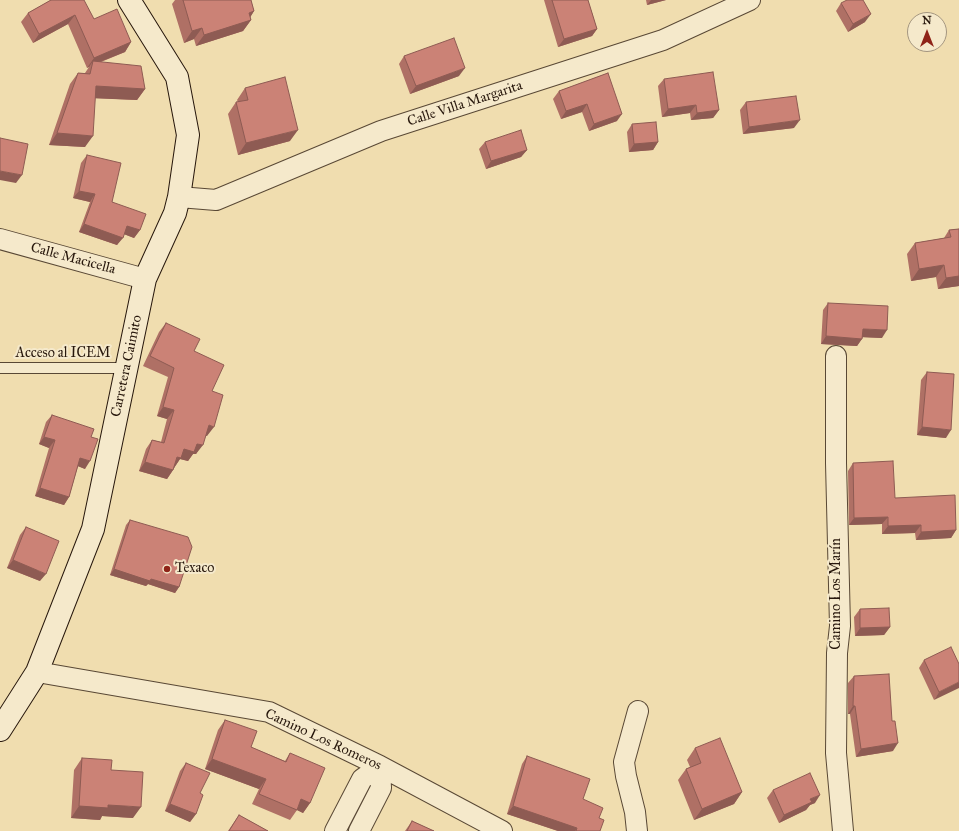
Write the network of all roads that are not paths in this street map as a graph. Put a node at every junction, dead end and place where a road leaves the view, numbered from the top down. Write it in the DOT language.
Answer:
graph roads {
  1 [pos="130,0"];
  2 [pos="750,0"];
  3 [pos="179,197"];
  4 [pos="0,239"];
  5 [pos="145,279"];
  6 [pos="836,356"];
  7 [pos="0,368"];
  8 [pos="127,368"];
  9 [pos="36,672"];
  10 [pos="638,711"];
  11 [pos="0,730"];
  12 [pos="380,766"];
  13 [pos="335,831"];
  14 [pos="359,831"];
  15 [pos="502,831"];
  16 [pos="637,831"];
  17 [pos="843,831"];
  1 -- 3 [label="street, Carretera Caimito"];
  2 -- 3 [label="street, Calle Villa Margarita"];
  3 -- 5 [label="street, Carretera Caimito"];
  4 -- 5 [label="street, Calle Macicella"];
  5 -- 8 [label="street, Carretera Caimito"];
  6 -- 17 [label="street, Camino Los Marín"];
  7 -- 8 [label="lane, Acceso al ICEM"];
  8 -- 9 [label="street, Carretera Caimito"];
  9 -- 11 [label="street, Carretera Caimito"];
  9 -- 12 [label="street, Camino Los Romeros"];
  10 -- 16 [label="street"];
  12 -- 13 [label="street"];
  12 -- 14 [label="street"];
  12 -- 15 [label="street, Camino Los Romeros"];
}
